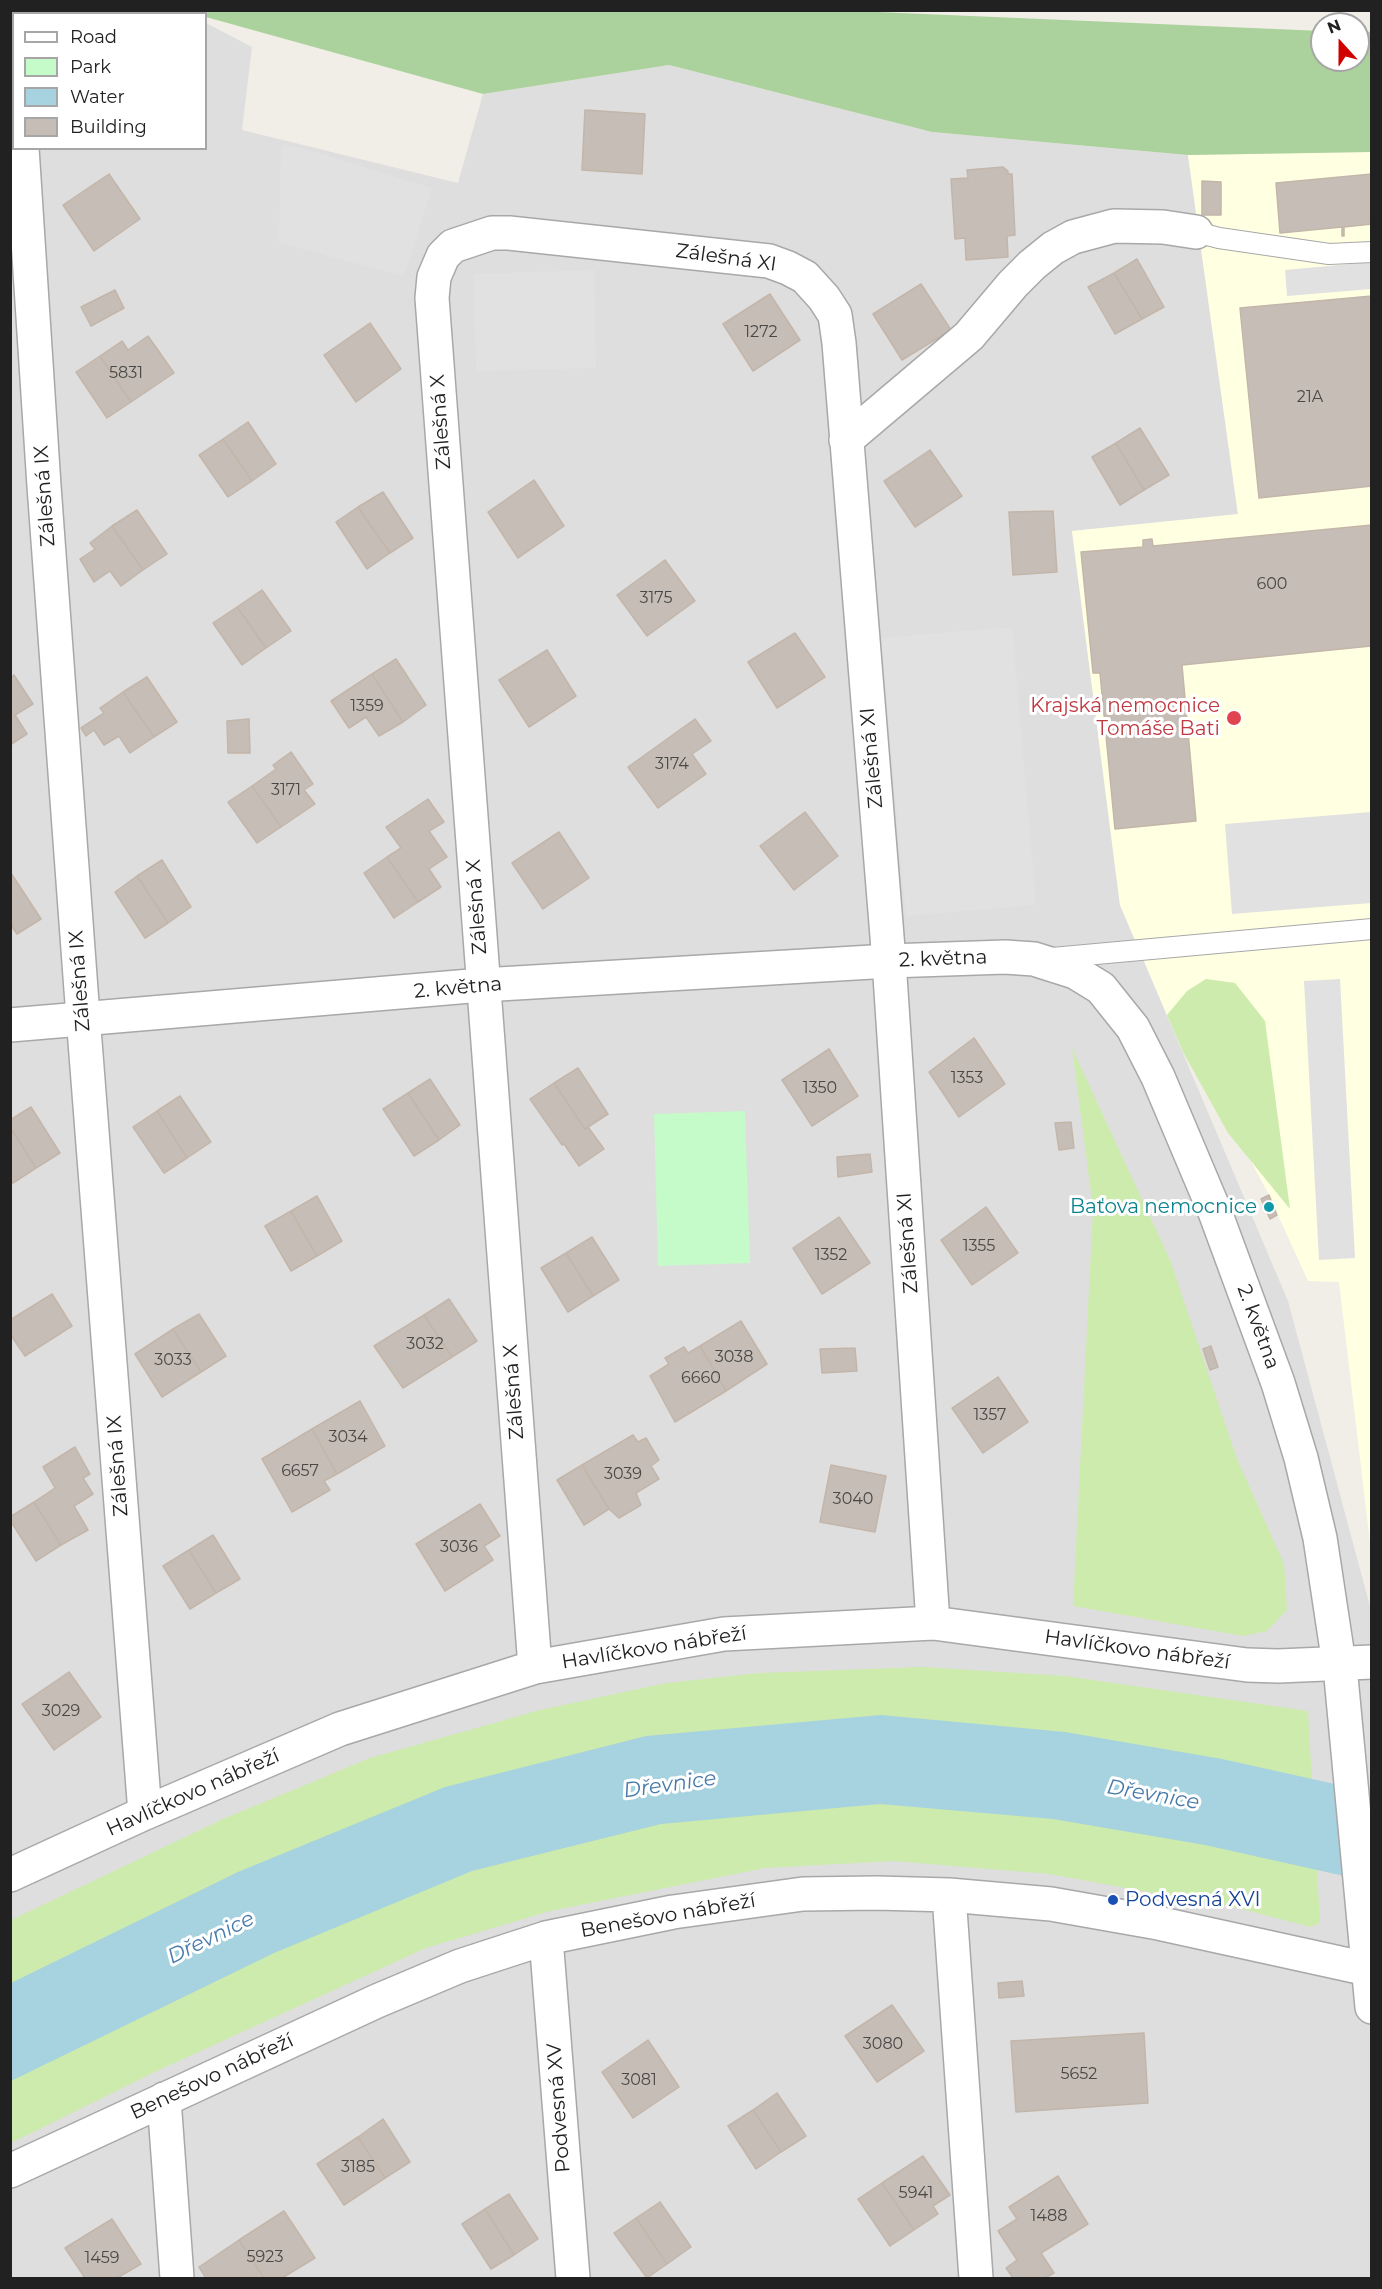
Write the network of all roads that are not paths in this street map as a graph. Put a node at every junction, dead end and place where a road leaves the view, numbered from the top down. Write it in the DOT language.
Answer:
graph roads {
  1 [pos="22,150"];
  2 [pos="1196,232"];
  3 [pos="1371,252"];
  4 [pos="443,256"];
  5 [pos="846,440"];
  6 [pos="1371,929"];
  7 [pos="1034,959"];
  8 [pos="889,961"];
  9 [pos="482,985"];
  10 [pos="83,1020"];
  11 [pos="10,1025"];
  12 [pos="933,1623"];
  13 [pos="1339,1662"];
  14 [pos="1371,1662"];
  15 [pos="535,1667"];
  16 [pos="145,1813"];
  17 [pos="10,1875"];
  18 [pos="949,1895"];
  19 [pos="546,1938"];
  20 [pos="1370,1969"];
  21 [pos="1371,2007"];
  22 [pos="164,2099"];
  23 [pos="10,2171"];
  24 [pos="177,2278"];
  25 [pos="573,2278"];
  26 [pos="976,2278"];
  1 -- 10 [label="street, Zálešná IX"];
  2 -- 3 [label="lane"];
  2 -- 5 [label="street"];
  4 -- 5 [label="street, Zálešná XI"];
  4 -- 9 [label="street, Zálešná X"];
  5 -- 8 [label="street, Zálešná XI"];
  6 -- 7 [label="lane"];
  7 -- 8 [label="street, 2. května"];
  7 -- 13 [label="street, 2. května"];
  8 -- 9 [label="street, 2. května"];
  8 -- 12 [label="street, Zálešná XI"];
  9 -- 10 [label="street, 2. května"];
  9 -- 15 [label="street, Zálešná X"];
  10 -- 11 [label="street, 2. května"];
  10 -- 16 [label="street, Zálešná IX"];
  12 -- 13 [label="street, Havlíčkovo nábřeží"];
  12 -- 15 [label="street, Havlíčkovo nábřeží"];
  13 -- 14 [label="street, Havlíčkovo nábřeží"];
  13 -- 20 [label="street, 2. května"];
  15 -- 16 [label="street, Havlíčkovo nábřeží"];
  16 -- 17 [label="street, Havlíčkovo nábřeží"];
  18 -- 19 [label="street, Benešovo nábřeží"];
  18 -- 20 [label="street, Benešovo nábřeží"];
  18 -- 26 [label="street"];
  19 -- 22 [label="street, Benešovo nábřeží"];
  19 -- 25 [label="street, Podvesná XV"];
  20 -- 21 [label="street, 2. května"];
  22 -- 23 [label="street, Benešovo nábřeží"];
  22 -- 24 [label="street"];
}
